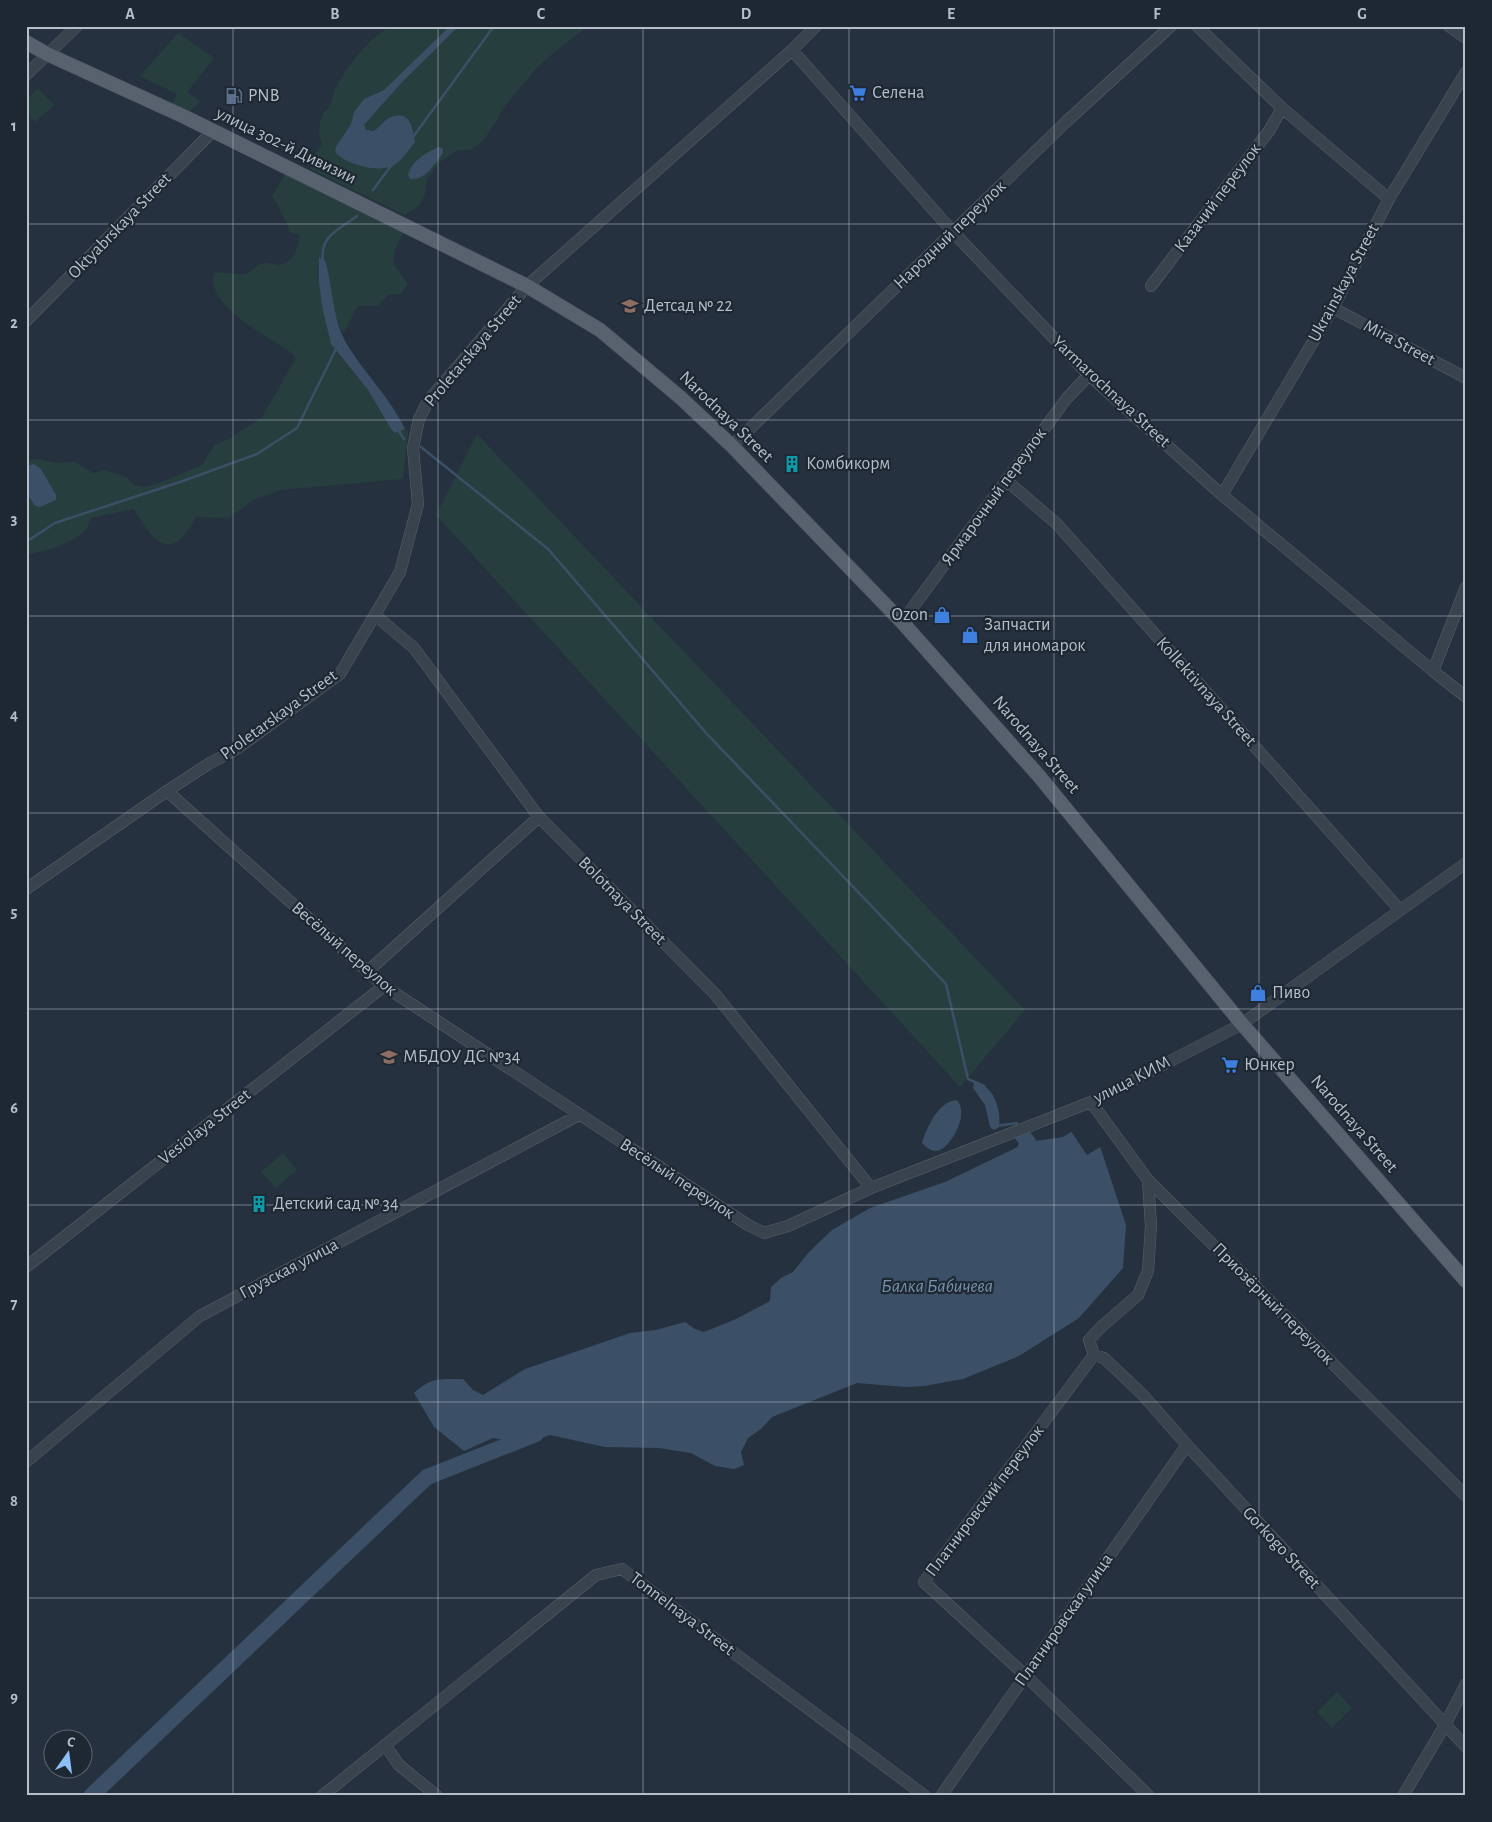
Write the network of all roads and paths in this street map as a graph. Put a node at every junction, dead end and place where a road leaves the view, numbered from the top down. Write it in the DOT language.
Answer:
graph roads {
  1 [pos="77,26"];
  2 [pos="816,26"];
  3 [pos="1171,26"];
  4 [pos="1197,26"];
  5 [pos="1449,26"];
  6 [pos="1466,38"];
  7 [pos="26,42"];
  8 [pos="792,50"];
  9 [pos="47,54"];
  10 [pos="1466,72"];
  11 [pos="26,75"];
  12 [pos="1282,108"];
  13 [pos="213,131"];
  14 [pos="1389,199"];
  15 [pos="954,232"];
  16 [pos="527,286"];
  17 [pos="1151,286"];
  18 [pos="1333,308"];
  19 [pos="26,321"];
  20 [pos="1089,375"];
  21 [pos="1466,378"];
  22 [pos="732,446"];
  23 [pos="1006,480"];
  24 [pos="1222,495"];
  25 [pos="1466,587"];
  26 [pos="375,615"];
  27 [pos="902,622"];
  28 [pos="1433,671"];
  29 [pos="1466,696"];
  30 [pos="167,791"];
  31 [pos="539,817"];
  32 [pos="1466,863"];
  33 [pos="26,889"];
  34 [pos="1400,910"];
  35 [pos="367,972"];
  36 [pos="384,986"];
  37 [pos="1242,1024"];
  38 [pos="1091,1102"];
  39 [pos="579,1115"];
  40 [pos="1148,1180"];
  41 [pos="871,1188"];
  42 [pos="764,1233"];
  43 [pos="26,1268"];
  44 [pos="1466,1281"];
  45 [pos="1094,1354"];
  46 [pos="1186,1446"];
  47 [pos="26,1462"];
  48 [pos="1466,1496"];
  49 [pos="1025,1675"];
  50 [pos="1466,1684"];
  51 [pos="1444,1725"];
  52 [pos="386,1745"];
  53 [pos="1466,1747"];
  54 [pos="322,1796"];
  55 [pos="437,1796"];
  56 [pos="925,1796"];
  57 [pos="941,1796"];
  58 [pos="1149,1796"];
  59 [pos="1403,1796"];
  1 -- 9 [label="street"];
  2 -- 8 [label="street, Proletarskaya Street"];
  3 -- 15 [label="street, Народный переулок"];
  4 -- 12 [label="street"];
  5 -- 6 [label="street"];
  7 -- 9 [label="main road, улица 302-й Дивизии"];
  8 -- 15 [label="street, Yarmarochnaya Street"];
  8 -- 16 [label="street, Proletarskaya Street"];
  9 -- 11 [label="street"];
  9 -- 13 [label="main road, улица 302-й Дивизии"];
  10 -- 14 [label="street, Ukrainskaya Street"];
  12 -- 14 [label="street"];
  12 -- 17 [label="street, Казачий переулок"];
  13 -- 16 [label="main road, улица 302-й Дивизии"];
  13 -- 19 [label="street, Oktyabrskaya Street"];
  14 -- 18 [label="street, Ukrainskaya Street"];
  15 -- 20 [label="street, Yarmarochnaya Street"];
  15 -- 22 [label="street, Народный переулок"];
  16 -- 22 [label="main road, Narodnaya Street"];
  16 -- 26 [label="street, Proletarskaya Street"];
  18 -- 21 [label="street, Mira Street"];
  18 -- 24 [label="street, Ukrainskaya Street"];
  20 -- 23 [label="street, Ярмарочный переулок"];
  20 -- 24 [label="street, Yarmarochnaya Street"];
  22 -- 27 [label="main road, Narodnaya Street"];
  23 -- 27 [label="street, Ярмарочный переулок"];
  23 -- 34 [label="street, Kollektivnaya Street"];
  24 -- 28 [label="street, Yarmarochnaya Street"];
  25 -- 28 [label="street"];
  26 -- 30 [label="street, Proletarskaya Street"];
  26 -- 31 [label="street, Bolotnaya Street"];
  27 -- 37 [label="main road, Narodnaya Street"];
  28 -- 29 [label="street, Yarmarochnaya Street"];
  30 -- 33 [label="street, Proletarskaya Street"];
  30 -- 35 [label="street, Весёлый переулок"];
  31 -- 35 [label="street"];
  31 -- 41 [label="street, Bolotnaya Street"];
  32 -- 34 [label="street, улица КИМ"];
  34 -- 37 [label="street, улица КИМ"];
  35 -- 36 [label="street, Весёлый переулок"];
  36 -- 39 [label="street, Весёлый переулок"];
  36 -- 43 [label="street, Vesiolaya Street"];
  37 -- 38 [label="street, улица КИМ"];
  37 -- 44 [label="main road, Narodnaya Street"];
  38 -- 40 [label="street, Приозёрный переулок"];
  38 -- 41 [label="street, улица КИМ"];
  39 -- 42 [label="street, Весёлый переулок"];
  39 -- 47 [label="street, Грузская улица"];
  40 -- 45 [label="street"];
  40 -- 48 [label="street, Приозёрный переулок"];
  41 -- 42 [label="street, улица КИМ"];
  45 -- 46 [label="street, Gorkogo Street"];
  45 -- 49 [label="street, Платнировский переулок"];
  46 -- 49 [label="street, Платнировская улица"];
  46 -- 51 [label="street, Gorkogo Street"];
  49 -- 57 [label="street, Платнировская улица"];
  49 -- 58 [label="street, Платнировский переулок"];
  50 -- 51 [label="street"];
  51 -- 53 [label="street, Gorkogo Street"];
  51 -- 59 [label="street"];
  52 -- 54 [label="street, Tonnelnaya Street"];
  52 -- 55 [label="street"];
  52 -- 56 [label="street, Tonnelnaya Street"];
}
